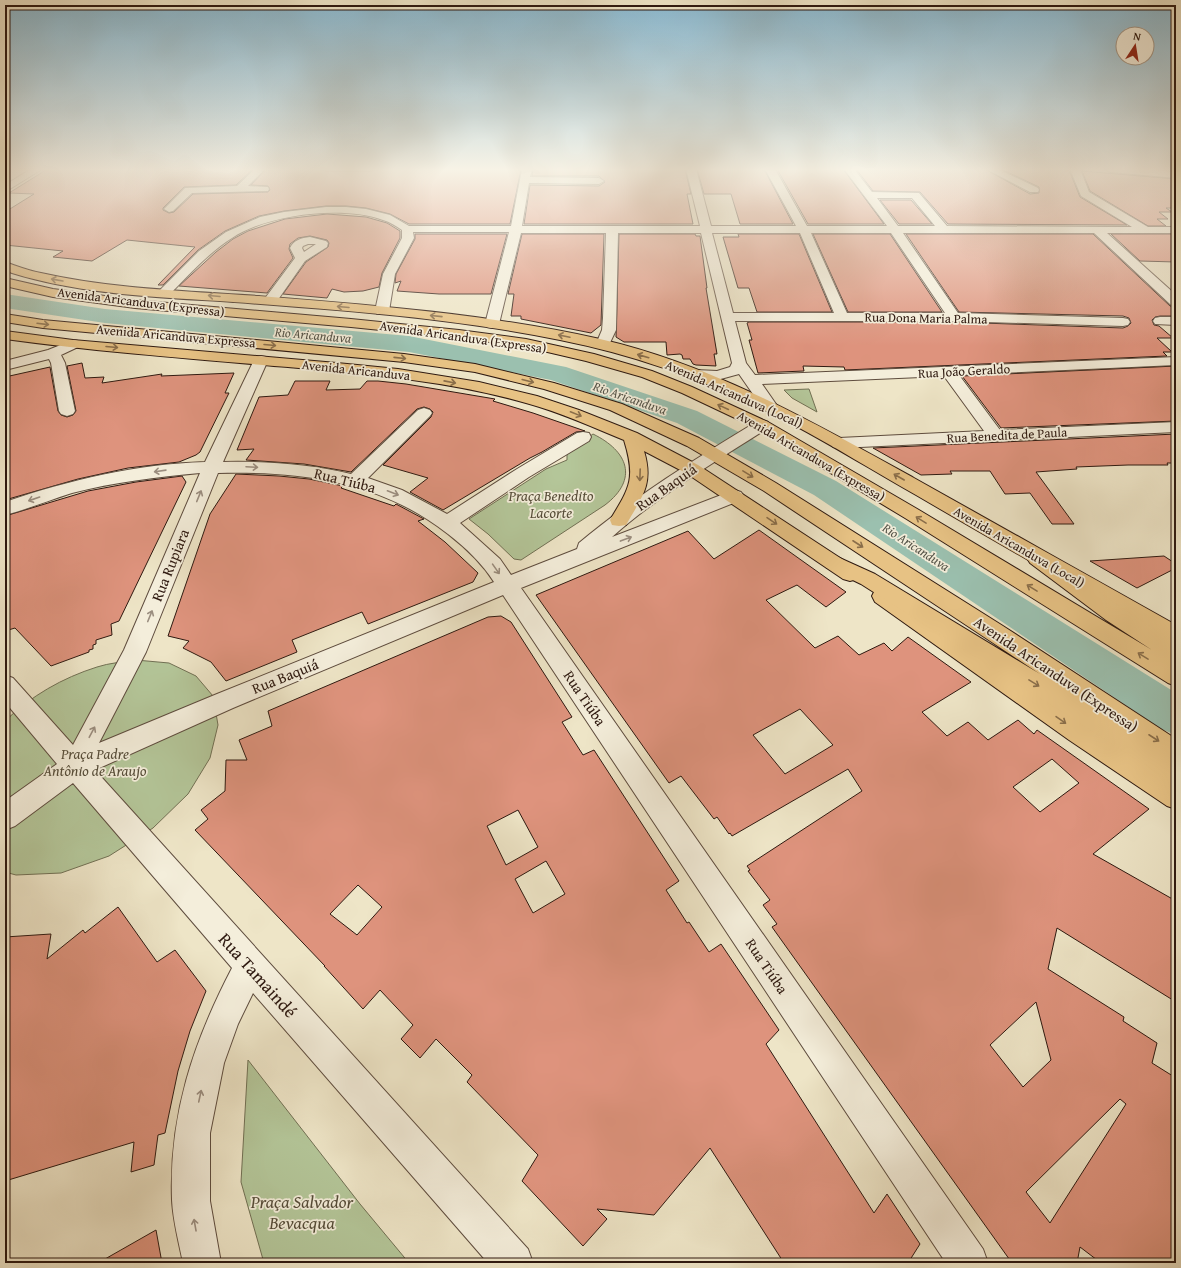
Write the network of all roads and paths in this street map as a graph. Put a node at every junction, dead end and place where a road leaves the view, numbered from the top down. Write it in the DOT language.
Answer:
graph roads {
  1 [pos="242,228"];
  2 [pos="1144,228"];
  3 [pos="407,229"];
  4 [pos="516,229"];
  5 [pos="612,229"];
  6 [pos="706,229"];
  7 [pos="804,229"];
  8 [pos="895,230"];
  9 [pos="944,230"];
  10 [pos="1097,230"];
  11 [pos="1147,230"];
  12 [pos="1176,230"];
  13 [pos="301,258"];
  14 [pos="5,266"];
  15 [pos="5,282"];
  16 [pos="164,292"];
  17 [pos="270,301"];
  18 [pos="1176,302"];
  19 [pos="382,310"];
  20 [pos="729,317"];
  21 [pos="842,317"];
  22 [pos="954,317"];
  23 [pos="5,318"];
  24 [pos="1160,321"];
  25 [pos="1176,321"];
  26 [pos="1123,322"];
  27 [pos="492,324"];
  28 [pos="5,335"];
  29 [pos="73,344"];
  30 [pos="602,344"];
  31 [pos="53,353"];
  32 [pos="261,360"];
  33 [pos="739,363"];
  34 [pos="1174,363"];
  35 [pos="5,366"];
  36 [pos="949,372"];
  37 [pos="696,374"];
  38 [pos="752,380"];
  39 [pos="770,407"];
  40 [pos="67,411"];
  41 [pos="424,412"];
  42 [pos="759,427"];
  43 [pos="1176,427"];
  44 [pos="996,436"];
  45 [pos="583,437"];
  46 [pos="632,437"];
  47 [pos="693,442"];
  48 [pos="839,443"];
  49 [pos="718,452"];
  50 [pos="213,466"];
  51 [pos="692,469"];
  52 [pos="356,480"];
  53 [pos="735,496"];
  54 [pos="5,509"];
  55 [pos="619,520"];
  56 [pos="448,523"];
  57 [pos="576,557"];
  58 [pos="1036,558"];
  59 [pos="833,562"];
  60 [pos="508,586"];
  61 [pos="1176,636"];
  62 [pos="1176,654"];
  63 [pos="1176,676"];
  64 [pos="5,685"];
  65 [pos="1176,753"];
  66 [pos="74,767"];
  67 [pos="1176,771"];
  68 [pos="1176,797"];
  69 [pos="5,817"];
  70 [pos="250,966"];
  71 [pos="202,1263"];
  72 [pos="514,1263"];
  73 [pos="969,1263"];
  1 -- 16 [label="street"];
  2 -- 11 [label="street"];
  3 -- 4 [label="street"];
  3 -- 19 [label="street"];
  4 -- 5 [label="street"];
  4 -- 27 [label="street"];
  5 -- 6 [label="street"];
  5 -- 30 [label="street"];
  6 -- 7 [label="street"];
  6 -- 20 [label="street"];
  7 -- 8 [label="street"];
  7 -- 21 [label="street"];
  8 -- 9 [label="street"];
  8 -- 22 [label="street"];
  9 -- 10 [label="street"];
  10 -- 11 [label="street"];
  10 -- 18 [label="street"];
  11 -- 12 [label="street"];
  13 -- 17 [label="street"];
  16 -- 14 [label="main road, Avenida Aricanduva (Local), one-way"];
  42 -- 15 [label="main road, Avenida Aricanduva (Expressa), one-way"];
  17 -- 16 [label="main road, Avenida Aricanduva (Local), one-way"];
  19 -- 17 [label="main road, Avenida Aricanduva (Local), one-way"];
  27 -- 19 [label="main road, Avenida Aricanduva (Local), one-way"];
  20 -- 21 [label="street, Rua Dona Maria Palma"];
  20 -- 33 [label="street"];
  21 -- 22 [label="street, Rua Dona Maria Palma"];
  22 -- 26 [label="street, Rua Dona Maria Palma"];
  23 -- 47 [label="main road, Avenida Aricanduva Expressa, one-way"];
  24 -- 25 [label="street"];
  30 -- 27 [label="main road, Avenida Aricanduva (Local), one-way"];
  28 -- 29 [label="main road, Avenida Aricanduva"];
  29 -- 31 [label="street"];
  29 -- 32 [label="main road, Avenida Aricanduva, one-way"];
  37 -- 30 [label="main road, Avenida Aricanduva (Local), one-way"];
  31 -- 35 [label="street"];
  31 -- 40 [label="street"];
  32 -- 46 [label="main road, Avenida Aricanduva, one-way"];
  32 -- 50 [label="street, Rua Rupiara"];
  33 -- 37 [label="street"];
  33 -- 38 [label="street"];
  34 -- 36 [label="street, Rua João Geraldo"];
  36 -- 38 [label="street, Rua João Geraldo"];
  36 -- 44 [label="street"];
  37 -- 39 [label="main road, Avenida Aricanduva (Local)"];
  38 -- 39 [label="street"];
  39 -- 48 [label="main road, Avenida Aricanduva (Local)"];
  41 -- 52 [label="street"];
  42 -- 49 [label="street, Rua Baquiá"];
  63 -- 42 [label="main road, Avenida Aricanduva (Expressa), one-way"];
  43 -- 44 [label="street, Rua Benedita de Paula"];
  44 -- 48 [label="street, Rua Benedita de Paula"];
  45 -- 56 [label="street"];
  46 -- 51 [label="main road, Avenida Aricanduva"];
  46 -- 55 [label="main road, one-way"];
  47 -- 49 [label="main road, Avenida Aricanduva (Expressa)"];
  58 -- 48 [label="main road, Avenida Aricanduva (Local), one-way"];
  49 -- 51 [label="street, Rua Baquiá"];
  49 -- 65 [label="main road, Avenida Aricanduva (Expressa), one-way"];
  50 -- 52 [label="street, Rua Tiúba, one-way"];
  50 -- 54 [label="street, Rua Tiúba, one-way"];
  66 -- 50 [label="street, Rua Rupiara, one-way"];
  51 -- 53 [label="main road"];
  51 -- 55 [label="street, Rua Baquiá"];
  52 -- 56 [label="street, Rua Tiúba, one-way"];
  57 -- 53 [label="street, Rua Baquiá, one-way"];
  53 -- 59 [label="main road, one-way"];
  55 -- 57 [label="street, Rua Baquiá"];
  56 -- 60 [label="street, Rua Tiúba, one-way"];
  57 -- 60 [label="street, Rua Baquiá"];
  58 -- 61 [label="main road, Avenida Aricanduva (Local)"];
  58 -- 62 [label="main road"];
  59 -- 67 [label="main road, one-way"];
  59 -- 68 [label="main road, one-way"];
  60 -- 66 [label="street, Rua Baquiá"];
  60 -- 73 [label="street, Rua Tiúba"];
  64 -- 66 [label="street, Rua Tamaindé"];
  66 -- 69 [label="street, Rua Baquiá"];
  66 -- 70 [label="street, Rua Tamaindé"];
  71 -- 70 [label="street, one-way"];
  70 -- 72 [label="street, Rua Tamaindé"];
}
